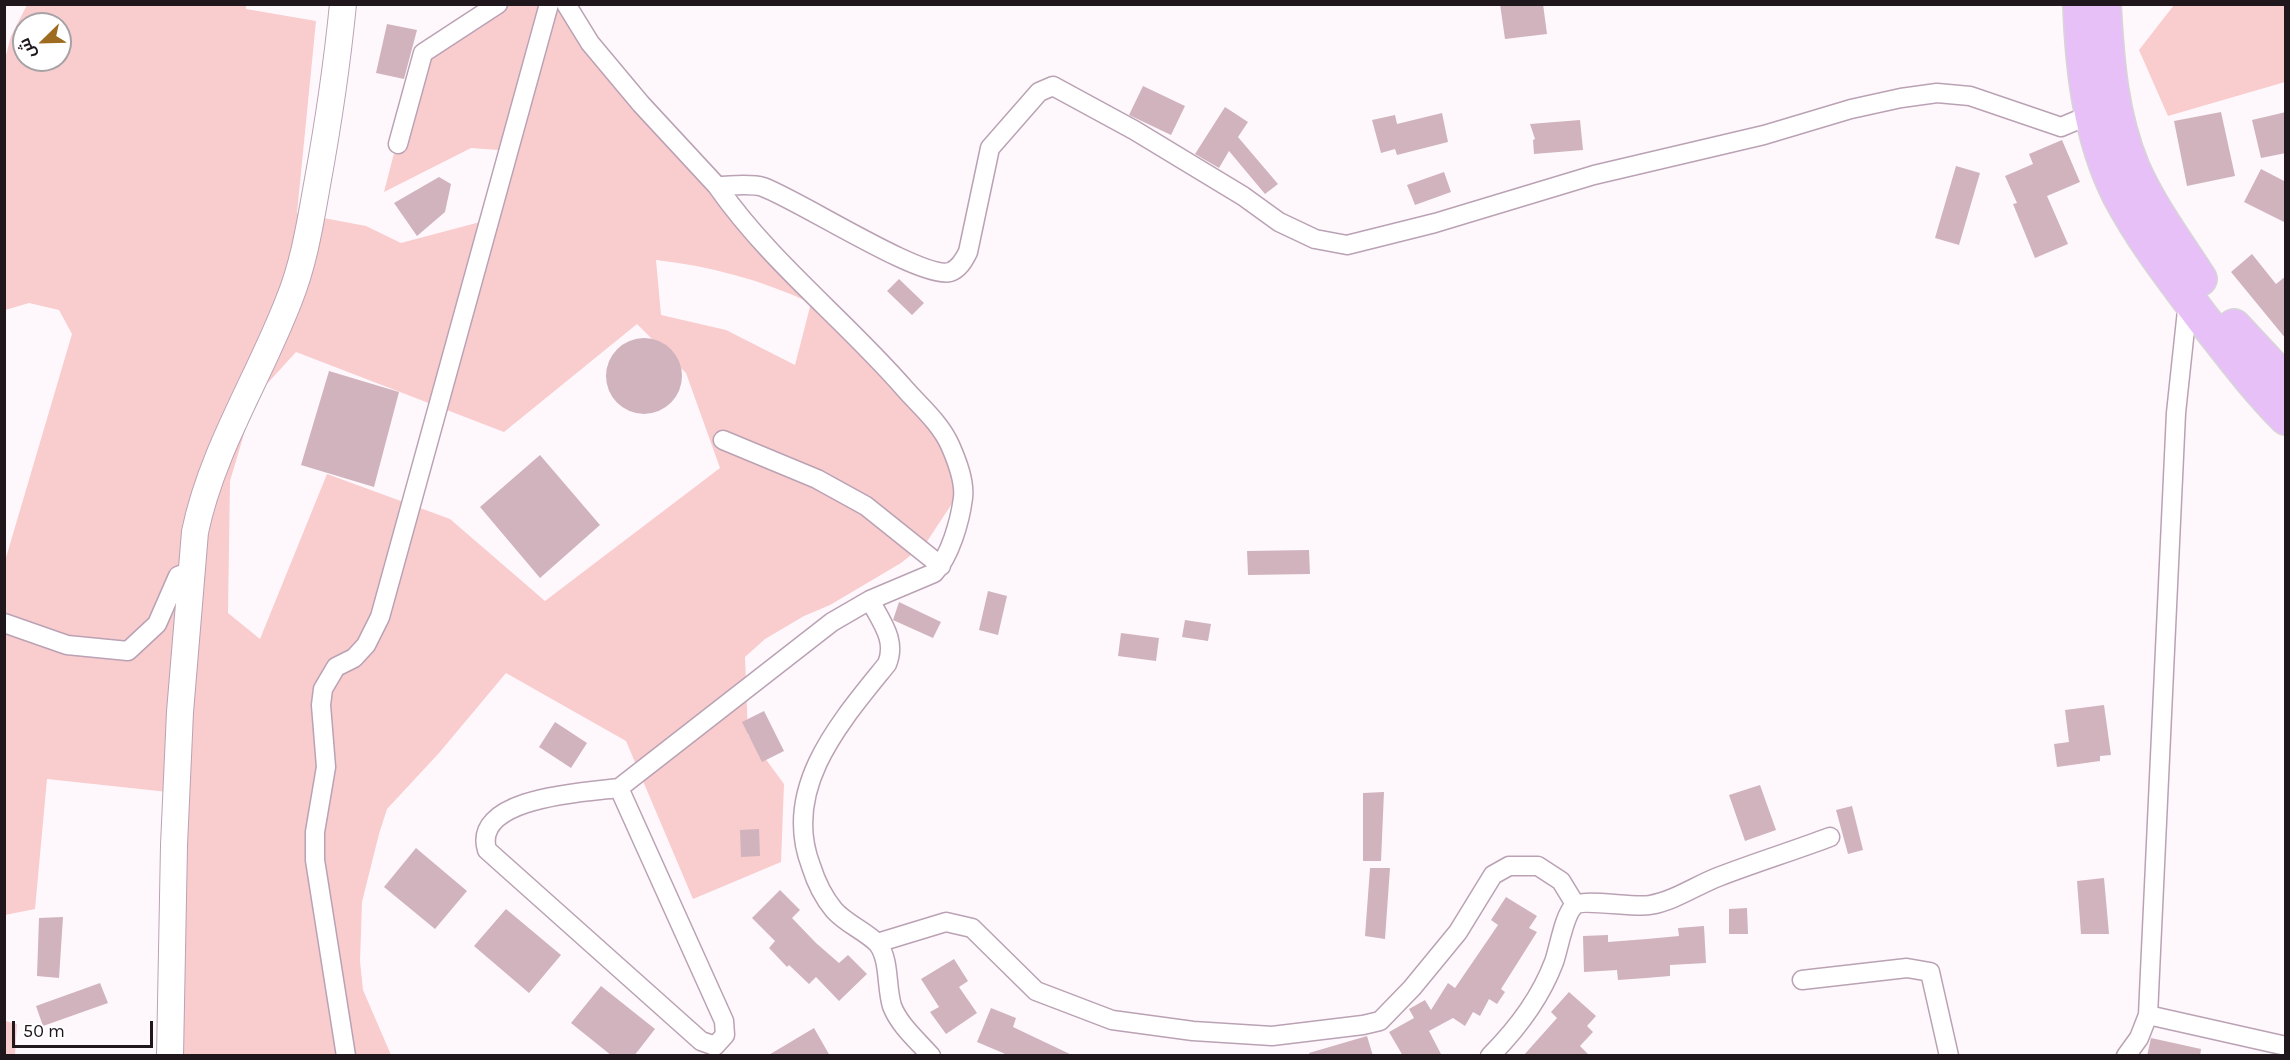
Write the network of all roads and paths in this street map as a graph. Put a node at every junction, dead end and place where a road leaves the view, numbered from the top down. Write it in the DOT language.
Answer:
graph roads {
  1 [pos="343,4"];
  2 [pos="498,4"];
  3 [pos="549,4"];
  4 [pos="566,4"];
  5 [pos="2080,4"];
  6 [pos="2104,4"];
  7 [pos="2092,114"];
  8 [pos="398,144"];
  9 [pos="717,186"];
  10 [pos="2188,299"];
  11 [pos="2286,382"];
  12 [pos="2286,418"];
  13 [pos="723,440"];
  14 [pos="941,566"];
  15 [pos="191,571"];
  16 [pos="870,600"];
  17 [pos="4,623"];
  18 [pos="619,788"];
  19 [pos="1830,837"];
  20 [pos="1575,904"];
  21 [pos="877,943"];
  22 [pos="1802,980"];
  23 [pos="2148,1015"];
  24 [pos="2286,1046"];
  25 [pos="170,1056"];
  26 [pos="346,1056"];
  27 [pos="932,1056"];
  28 [pos="1490,1056"];
  29 [pos="1949,1056"];
  30 [pos="2126,1056"];
  1 -- 15 [label="street"];
  2 -- 8 [label="street"];
  3 -- 26 [label="street"];
  4 -- 9 [label="street"];
  5 -- 7 [label="highway"];
  6 -- 11 [label="highway"];
  7 -- 9 [label="street"];
  7 -- 10 [label="highway"];
  9 -- 14 [label="street"];
  10 -- 12 [label="highway"];
  10 -- 23 [label="street"];
  13 -- 14 [label="street"];
  14 -- 16 [label="street"];
  15 -- 17 [label="street"];
  15 -- 25 [label="street"];
  16 -- 18 [label="street"];
  16 -- 21 [label="street"];
  18 -- 18 [label="street"];
  19 -- 20 [label="street"];
  20 -- 21 [label="street"];
  20 -- 28 [label="street"];
  21 -- 27 [label="street"];
  22 -- 29 [label="street"];
  23 -- 24 [label="street"];
  23 -- 30 [label="street"];
}
